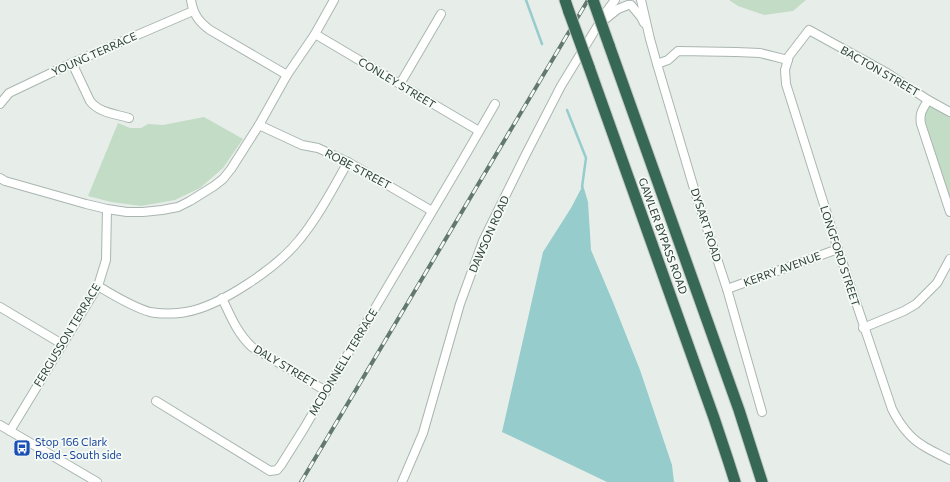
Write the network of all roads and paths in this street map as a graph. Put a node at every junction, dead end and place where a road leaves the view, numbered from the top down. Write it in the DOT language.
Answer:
graph roads {
  1 [pos="191,0"];
  2 [pos="334,0"];
  3 [pos="565,0"];
  4 [pos="593,0"];
  5 [pos="615,0"];
  6 [pos="641,0"];
  7 [pos="627,4"];
  8 [pos="193,11"];
  9 [pos="441,14"];
  10 [pos="600,22"];
  11 [pos="809,30"];
  12 [pos="315,34"];
  13 [pos="650,39"];
  14 [pos="788,60"];
  15 [pos="72,63"];
  16 [pos="657,64"];
  17 [pos="287,75"];
  18 [pos="400,84"];
  19 [pos="928,100"];
  20 [pos="0,104"];
  21 [pos="495,104"];
  22 [pos="950,112"];
  23 [pos="129,118"];
  24 [pos="259,125"];
  25 [pos="479,131"];
  26 [pos="348,162"];
  27 [pos="0,178"];
  28 [pos="107,209"];
  29 [pos="432,211"];
  30 [pos="950,212"];
  31 [pos="838,249"];
  32 [pos="950,259"];
  33 [pos="98,286"];
  34 [pos="727,288"];
  35 [pos="222,298"];
  36 [pos="0,307"];
  37 [pos="864,328"];
  38 [pos="62,344"];
  39 [pos="326,391"];
  40 [pos="156,401"];
  41 [pos="762,412"];
  42 [pos="0,425"];
  43 [pos="10,430"];
  44 [pos="950,460"];
  45 [pos="97,482"];
  46 [pos="402,482"];
  47 [pos="735,482"];
  48 [pos="762,482"];
  1 -- 8 [label="street"];
  2 -- 12 [label="street"];
  3 -- 47 [label="highway, GAWLER BYPASS ROAD, bridge"];
  4 -- 48 [label="highway, GAWLER BYPASS ROAD, bridge"];
  5 -- 10 [label="street, DAWSON ROAD"];
  6 -- 7 [label="street, DAWSON ROAD"];
  6 -- 13 [label="street, DYSART ROAD"];
  7 -- 10 [label="street, DAWSON ROAD"];
  7 -- 13 [label="street, DYSART ROAD"];
  8 -- 15 [label="street, YOUNG TERRACE"];
  8 -- 17 [label="street"];
  9 -- 18 [label="street"];
  10 -- 46 [label="street, DAWSON ROAD"];
  11 -- 14 [label="street, LONGFORD STREET"];
  11 -- 19 [label="street, BACTON STREET"];
  12 -- 17 [label="street"];
  12 -- 18 [label="street, CONLEY STREET"];
  13 -- 16 [label="street, DYSART ROAD"];
  14 -- 16 [label="street"];
  14 -- 31 [label="street, LONGFORD STREET"];
  15 -- 20 [label="street, YOUNG TERRACE"];
  15 -- 23 [label="street"];
  16 -- 34 [label="street, DYSART ROAD"];
  17 -- 24 [label="street"];
  18 -- 25 [label="street, CONLEY STREET"];
  19 -- 22 [label="street, BACTON STREET"];
  19 -- 30 [label="street"];
  21 -- 25 [label="street, MCDONNELL TERRACE"];
  24 -- 26 [label="street, ROBE STREET"];
  24 -- 28 [label="street"];
  25 -- 29 [label="street, MCDONNELL TERRACE"];
  26 -- 29 [label="street, ROBE STREET"];
  26 -- 35 [label="street"];
  27 -- 28 [label="street"];
  28 -- 33 [label="street, FERGUSSON TERRACE"];
  29 -- 39 [label="street, MCDONNELL TERRACE"];
  31 -- 34 [label="street, KERRY AVENUE"];
  31 -- 37 [label="street, LONGFORD STREET"];
  32 -- 37 [label="street"];
  33 -- 35 [label="street"];
  33 -- 38 [label="street, FERGUSSON TERRACE"];
  34 -- 41 [label="street, DYSART ROAD"];
  35 -- 39 [label="street, DALY STREET"];
  36 -- 38 [label="street"];
  37 -- 44 [label="street, LONGFORD STREET"];
  38 -- 43 [label="street, FERGUSSON TERRACE"];
  39 -- 40 [label="street, MCDONNELL TERRACE"];
  42 -- 43 [label="street"];
  43 -- 45 [label="street"];
}
